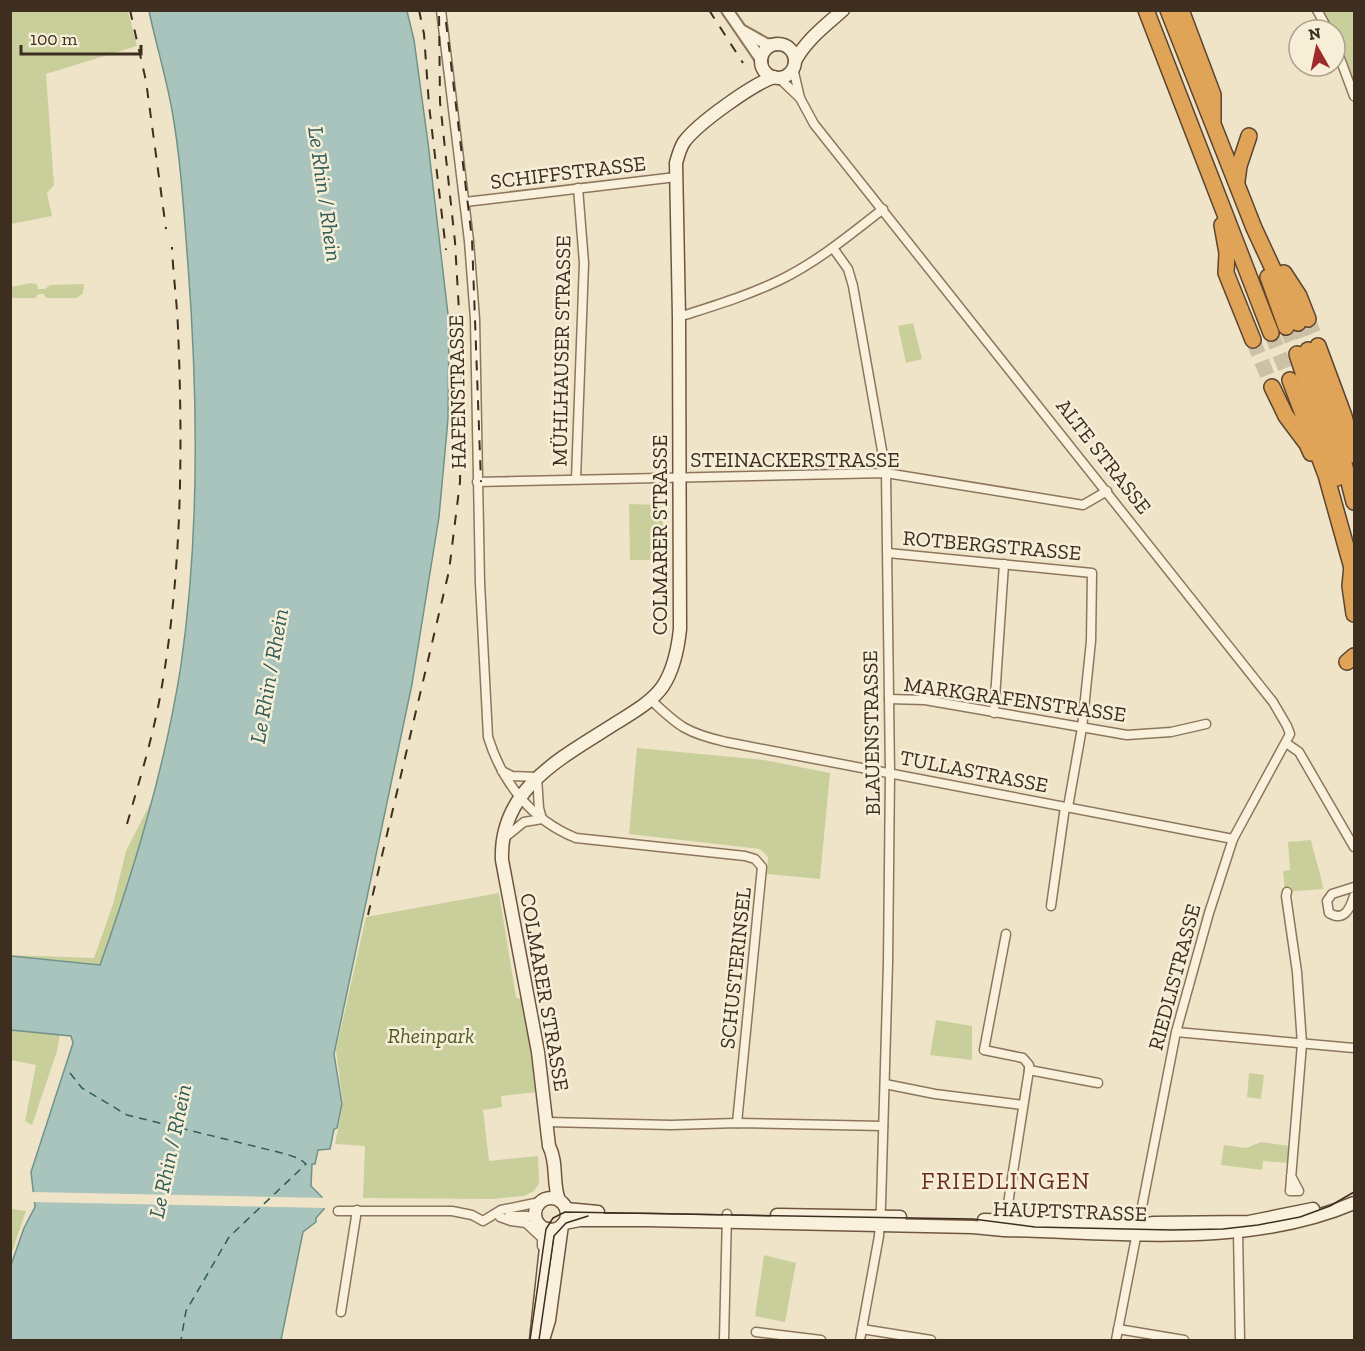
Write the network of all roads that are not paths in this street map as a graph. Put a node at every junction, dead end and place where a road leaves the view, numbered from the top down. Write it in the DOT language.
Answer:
graph roads {
  1 [pos="441,10"];
  2 [pos="727,10"];
  3 [pos="843,10"];
  4 [pos="1146,10"];
  5 [pos="1167,10"];
  6 [pos="1181,10"];
  7 [pos="742,30"];
  8 [pos="818,32"];
  9 [pos="780,45"];
  10 [pos="762,63"];
  11 [pos="794,64"];
  12 [pos="776,77"];
  13 [pos="1347,77"];
  14 [pos="747,89"];
  15 [pos="1354,96"];
  16 [pos="800,98"];
  17 [pos="1213,123"];
  18 [pos="1249,136"];
  19 [pos="676,177"];
  20 [pos="1213,181"];
  21 [pos="1237,184"];
  22 [pos="578,189"];
  23 [pos="465,202"];
  24 [pos="883,209"];
  25 [pos="833,248"];
  26 [pos="679,317"];
  27 [pos="1297,323"];
  28 [pos="1271,333"];
  29 [pos="1253,340"];
  30 [pos="1308,350"];
  31 [pos="1290,380"];
  32 [pos="1272,387"];
  33 [pos="1354,455"];
  34 [pos="886,473"];
  35 [pos="1326,475"];
  36 [pos="679,477"];
  37 [pos="576,479"];
  38 [pos="477,482"];
  39 [pos="1107,491"];
  40 [pos="1354,502"];
  41 [pos="1354,539"];
  42 [pos="888,553"];
  43 [pos="1004,564"];
  44 [pos="1353,571"];
  45 [pos="1354,614"];
  46 [pos="650,699"];
  47 [pos="889,699"];
  48 [pos="994,713"];
  49 [pos="1206,724"];
  50 [pos="1082,728"];
  51 [pos="1286,743"];
  52 [pos="501,771"];
  53 [pos="890,773"];
  54 [pos="537,777"];
  55 [pos="520,797"];
  56 [pos="1066,807"];
  57 [pos="542,819"];
  58 [pos="503,839"];
  59 [pos="1233,839"];
  60 [pos="1354,847"];
  61 [pos="1354,887"];
  62 [pos="1287,892"];
  63 [pos="1354,896"];
  64 [pos="1051,906"];
  65 [pos="1006,934"];
  66 [pos="1176,1032"];
  67 [pos="1302,1044"];
  68 [pos="1354,1048"];
  69 [pos="1029,1070"];
  70 [pos="1098,1083"];
  71 [pos="885,1084"];
  72 [pos="1023,1105"];
  73 [pos="547,1122"];
  74 [pos="737,1123"];
  75 [pos="883,1126"];
  76 [pos="1291,1176"];
  77 [pos="1354,1197"];
  78 [pos="553,1202"];
  79 [pos="1354,1203"];
  80 [pos="357,1210"];
  81 [pos="338,1211"];
  82 [pos="500,1216"];
  83 [pos="536,1218"];
  84 [pos="485,1219"];
  85 [pos="726,1219"];
  86 [pos="880,1221"];
  87 [pos="563,1224"];
  88 [pos="1005,1225"];
  89 [pos="548,1229"];
  90 [pos="1139,1229"];
  91 [pos="1238,1232"];
  92 [pos="546,1263"];
  93 [pos="340,1312"];
  94 [pos="862,1329"];
  95 [pos="1118,1329"];
  96 [pos="756,1332"];
  97 [pos="536,1341"];
  98 [pos="543,1341"];
  99 [pos="724,1341"];
  100 [pos="821,1341"];
  101 [pos="860,1341"];
  102 [pos="931,1341"];
  103 [pos="1116,1341"];
  104 [pos="1184,1341"];
  105 [pos="1240,1341"];
  1 -- 23 [label="street, HAFENSTRASSE"];
  2 -- 7 [label="street"];
  3 -- 8 [label="main road"];
  4 -- 20 [label="highway"];
  5 -- 17 [label="highway"];
  6 -- 17 [label="highway"];
  7 -- 9 [label="street"];
  7 -- 10 [label="street"];
  8 -- 9 [label="main road"];
  8 -- 11 [label="main road"];
  9 -- 10 [label="main road"];
  9 -- 11 [label="main road"];
  10 -- 12 [label="main road"];
  10 -- 14 [label="main road, COLMARER STRASSE"];
  11 -- 12 [label="main road"];
  11 -- 16 [label="street, ALTE STRASSE"];
  12 -- 14 [label="main road, COLMARER STRASSE"];
  12 -- 16 [label="street, ALTE STRASSE"];
  13 -- 15 [label="street"];
  14 -- 19 [label="main road, COLMARER STRASSE"];
  16 -- 24 [label="street, ALTE STRASSE"];
  17 -- 21 [label="highway"];
  18 -- 21 [label="highway"];
  19 -- 22 [label="street, SCHIFFSTRASSE"];
  19 -- 26 [label="main road, COLMARER STRASSE"];
  20 -- 28 [label="highway"];
  20 -- 29 [label="highway"];
  21 -- 27 [label="highway"];
  22 -- 23 [label="street, SCHIFFSTRASSE"];
  22 -- 37 [label="street, MÜHLHAUSER STRASSE"];
  23 -- 38 [label="street, HAFENSTRASSE"];
  24 -- 25 [label="street"];
  24 -- 39 [label="street, ALTE STRASSE"];
  25 -- 26 [label="street"];
  25 -- 34 [label="street, BLAUENSTRASSE"];
  26 -- 36 [label="main road, COLMARER STRASSE"];
  30 -- 33 [label="highway"];
  30 -- 40 [label="highway"];
  30 -- 41 [label="highway"];
  31 -- 35 [label="highway"];
  32 -- 35 [label="highway"];
  34 -- 36 [label="street, STEINACKERSTRASSE"];
  34 -- 39 [label="street, STEINACKERSTRASSE"];
  34 -- 42 [label="street, BLAUENSTRASSE"];
  35 -- 44 [label="highway"];
  36 -- 37 [label="street, STEINACKERSTRASSE"];
  36 -- 46 [label="main road, COLMARER STRASSE"];
  37 -- 38 [label="street, STEINACKERSTRASSE"];
  38 -- 52 [label="street, HAFENSTRASSE"];
  39 -- 51 [label="street, ALTE STRASSE"];
  42 -- 43 [label="street, ROTBERGSTRASSE"];
  42 -- 47 [label="street, BLAUENSTRASSE"];
  43 -- 48 [label="street"];
  43 -- 50 [label="street, ROTBERGSTRASSE"];
  44 -- 45 [label="highway"];
  46 -- 53 [label="street, TULLASTRASSE"];
  46 -- 54 [label="main road, COLMARER STRASSE"];
  47 -- 48 [label="street, MARKGRAFENSTRASSE"];
  47 -- 53 [label="street, BLAUENSTRASSE"];
  48 -- 50 [label="street, MARKGRAFENSTRASSE"];
  49 -- 50 [label="street, MARKGRAFENSTRASSE"];
  50 -- 56 [label="street"];
  51 -- 59 [label="street, RIEDLISTRASSE"];
  51 -- 60 [label="street"];
  52 -- 54 [label="street"];
  52 -- 55 [label="street, HAFENSTRASSE"];
  53 -- 56 [label="street, TULLASTRASSE"];
  53 -- 71 [label="street, BLAUENSTRASSE"];
  54 -- 55 [label="main road, COLMARER STRASSE"];
  54 -- 57 [label="street"];
  55 -- 57 [label="street, SCHUSTERINSEL"];
  55 -- 58 [label="main road, COLMARER STRASSE"];
  56 -- 59 [label="street, TULLASTRASSE"];
  56 -- 64 [label="street"];
  57 -- 58 [label="street"];
  57 -- 74 [label="street, SCHUSTERINSEL"];
  58 -- 73 [label="main road, COLMARER STRASSE"];
  59 -- 66 [label="street, RIEDLISTRASSE"];
  61 -- 63 [label="street"];
  62 -- 67 [label="street"];
  65 -- 69 [label="street"];
  66 -- 67 [label="street"];
  66 -- 90 [label="street, RIEDLISTRASSE"];
  67 -- 68 [label="street"];
  67 -- 76 [label="street"];
  69 -- 70 [label="street"];
  69 -- 72 [label="street"];
  71 -- 72 [label="street"];
  71 -- 75 [label="street, BLAUENSTRASSE"];
  72 -- 88 [label="street"];
  73 -- 74 [label="street"];
  73 -- 78 [label="main road, COLMARER STRASSE"];
  74 -- 75 [label="street"];
  75 -- 86 [label="street, BLAUENSTRASSE"];
  77 -- 90 [label="main road, HAUPTSTRASSE"];
  78 -- 83 [label="main road"];
  78 -- 84 [label="street, HAUPTSTRASSE"];
  78 -- 85 [label="main road, HAUPTSTRASSE"];
  78 -- 87 [label="main road"];
  79 -- 91 [label="main road, HAUPTSTRASSE"];
  80 -- 81 [label="street"];
  80 -- 84 [label="street"];
  80 -- 93 [label="street"];
  82 -- 83 [label="street"];
  82 -- 84 [label="street"];
  82 -- 92 [label="street"];
  83 -- 89 [label="main road"];
  85 -- 86 [label="main road, HAUPTSTRASSE"];
  85 -- 87 [label="main road, HAUPTSTRASSE"];
  85 -- 99 [label="street"];
  86 -- 88 [label="main road, HAUPTSTRASSE"];
  86 -- 94 [label="street, BLAUENSTRASSE"];
  87 -- 89 [label="main road, HAUPTSTRASSE"];
  87 -- 98 [label="main road"];
  88 -- 90 [label="main road, HAUPTSTRASSE"];
  89 -- 92 [label="main road"];
  90 -- 91 [label="main road, HAUPTSTRASSE"];
  90 -- 95 [label="street, RIEDLISTRASSE"];
  91 -- 105 [label="street"];
  92 -- 97 [label="main road"];
  94 -- 101 [label="street, BLAUENSTRASSE"];
  94 -- 102 [label="street"];
  95 -- 103 [label="street, RIEDLISTRASSE"];
  95 -- 104 [label="street"];
  96 -- 100 [label="street"];
}
